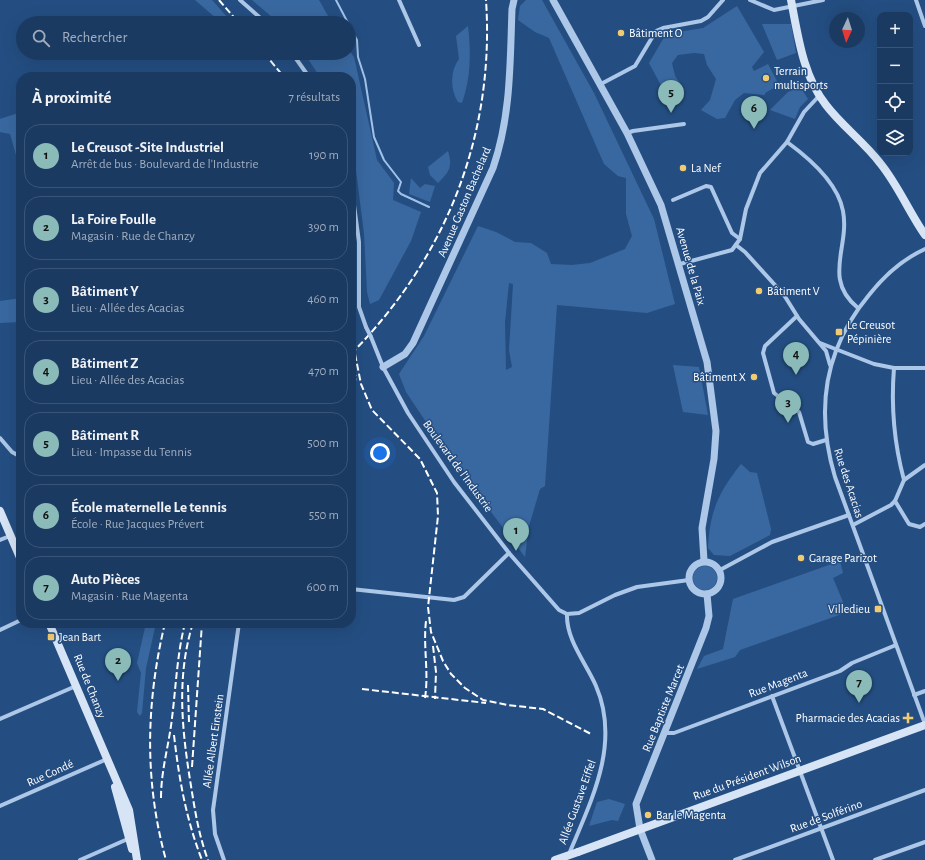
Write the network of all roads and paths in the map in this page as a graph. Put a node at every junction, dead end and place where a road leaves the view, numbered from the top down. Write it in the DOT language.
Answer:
graph roads {
  1 [pos="240,0"];
  2 [pos="398,0"];
  3 [pos="514,0"];
  4 [pos="553,0"];
  5 [pos="723,0"];
  6 [pos="750,0"];
  7 [pos="823,0"];
  8 [pos="916,0"];
  9 [pos="791,3"];
  10 [pos="258,16"];
  11 [pos="925,26"];
  12 [pos="419,45"];
  13 [pos="297,60"];
  14 [pos="305,72"];
  15 [pos="599,85"];
  16 [pos="819,96"];
  17 [pos="684,124"];
  18 [pos="627,133"];
  19 [pos="787,142"];
  20 [pos="674,200"];
  21 [pos="356,220"];
  22 [pos="925,235"];
  23 [pos="740,239"];
  24 [pos="736,245"];
  25 [pos="925,249"];
  26 [pos="680,264"];
  27 [pos="858,308"];
  28 [pos="797,316"];
  29 [pos="818,342"];
  30 [pos="837,348"];
  31 [pos="383,367"];
  32 [pos="830,367"];
  33 [pos="894,368"];
  34 [pos="925,368"];
  35 [pos="0,438"];
  36 [pos="826,440"];
  37 [pos="16,454"];
  38 [pos="925,465"];
  39 [pos="904,480"];
  40 [pos="895,502"];
  41 [pos="0,511"];
  42 [pos="849,515"];
  43 [pos="925,524"];
  44 [pos="853,525"];
  45 [pos="10,536"];
  46 [pos="0,540"];
  47 [pos="16,549"];
  48 [pos="509,553"];
  49 [pos="704,562"];
  50 [pos="720,570"];
  51 [pos="688,580"];
  52 [pos="356,590"];
  53 [pos="707,594"];
  54 [pos="567,614"];
  55 [pos="16,622"];
  56 [pos="52,628"];
  57 [pos="238,628"];
  58 [pos="0,630"];
  59 [pos="896,645"];
  60 [pos="77,686"];
  61 [pos="925,691"];
  62 [pos="914,695"];
  63 [pos="772,696"];
  64 [pos="0,719"];
  65 [pos="925,724"];
  66 [pos="666,733"];
  67 [pos="107,759"];
  68 [pos="800,770"];
  69 [pos="925,790"];
  70 [pos="0,806"];
  71 [pos="821,828"];
  72 [pos="640,829"];
  73 [pos="131,838"];
  74 [pos="925,842"];
  75 [pos="80,860"];
  76 [pos="136,860"];
  77 [pos="224,860"];
  78 [pos="556,860"];
  79 [pos="566,860"];
  80 [pos="652,860"];
  81 [pos="735,860"];
  82 [pos="833,860"];
  83 [pos="875,860"];
  1 -- 10 [label="street"];
  2 -- 12 [label="street"];
  3 -- 31 [label="street, Avenue Gaston Bachelard"];
  4 -- 15 [label="street, Avenue de la Paix"];
  5 -- 15 [label="street"];
  6 -- 9 [label="street"];
  7 -- 9 [label="street"];
  8 -- 11 [label="street"];
  9 -- 16 [label="main road"];
  13 -- 14 [label="street"];
  15 -- 18 [label="street, Avenue de la Paix"];
  16 -- 19 [label="street"];
  16 -- 22 [label="main road"];
  17 -- 18 [label="street"];
  18 -- 26 [label="street, Avenue de la Paix"];
  19 -- 23 [label="street"];
  19 -- 27 [label="street"];
  20 -- 23 [label="street"];
  21 -- 31 [label="street, Boulevard de l'Industrie, bridge"];
  23 -- 24 [label="street"];
  24 -- 26 [label="street"];
  24 -- 28 [label="street"];
  25 -- 27 [label="street, Rue des Acacias"];
  26 -- 49 [label="street, Avenue de la Paix"];
  27 -- 30 [label="street, Rue des Acacias"];
  28 -- 29 [label="street"];
  28 -- 36 [label="street"];
  29 -- 30 [label="street"];
  29 -- 32 [label="street"];
  30 -- 32 [label="street, Rue des Acacias"];
  30 -- 33 [label="street"];
  31 -- 48 [label="street, Boulevard de l'Industrie"];
  32 -- 36 [label="street, Rue des Acacias"];
  33 -- 34 [label="street"];
  33 -- 39 [label="street"];
  35 -- 37 [label="street"];
  36 -- 42 [label="street, Rue des Acacias"];
  38 -- 39 [label="street"];
  39 -- 40 [label="street"];
  40 -- 43 [label="street"];
  40 -- 44 [label="street"];
  41 -- 45 [label="main road"];
  42 -- 44 [label="street, Rue des Acacias"];
  42 -- 50 [label="street"];
  44 -- 59 [label="street, Rue des Acacias"];
  45 -- 46 [label="street"];
  45 -- 47 [label="main road"];
  48 -- 52 [label="street"];
  48 -- 54 [label="street, Boulevard de l'Industrie"];
  49 -- 50 [label="street"];
  49 -- 51 [label="street"];
  50 -- 53 [label="street"];
  51 -- 53 [label="street"];
  51 -- 54 [label="street"];
  53 -- 66 [label="street, Rue Baptiste Marcet"];
  54 -- 79 [label="street, Allée Gustave Eiffel"];
  55 -- 58 [label="street"];
  56 -- 60 [label="main road, Rue de Chanzy"];
  57 -- 77 [label="street, Allée Albert Einstein"];
  59 -- 62 [label="street, Rue des Acacias"];
  59 -- 63 [label="street, Rue Magenta"];
  60 -- 64 [label="street"];
  60 -- 67 [label="main road, Rue de Chanzy"];
  61 -- 62 [label="street"];
  62 -- 65 [label="street, Rue des Acacias"];
  63 -- 66 [label="street, Rue Magenta"];
  63 -- 68 [label="street"];
  65 -- 68 [label="main road, Rue du Président Wilson"];
  66 -- 72 [label="street, Rue Baptiste Marcet"];
  67 -- 70 [label="street, Rue Condé"];
  67 -- 73 [label="main road, Rue de Chanzy"];
  68 -- 71 [label="street"];
  68 -- 72 [label="main road, Rue du Président Wilson"];
  69 -- 71 [label="street, Rue de Solférino"];
  71 -- 81 [label="street, Rue de Solférino"];
  71 -- 82 [label="street"];
  72 -- 78 [label="main road, Rue du Président Wilson, bridge"];
  72 -- 80 [label="street, Rue Baptiste Marcet"];
  73 -- 75 [label="street"];
  73 -- 76 [label="main road, Rue de Chanzy"];
  74 -- 83 [label="street"];
}
